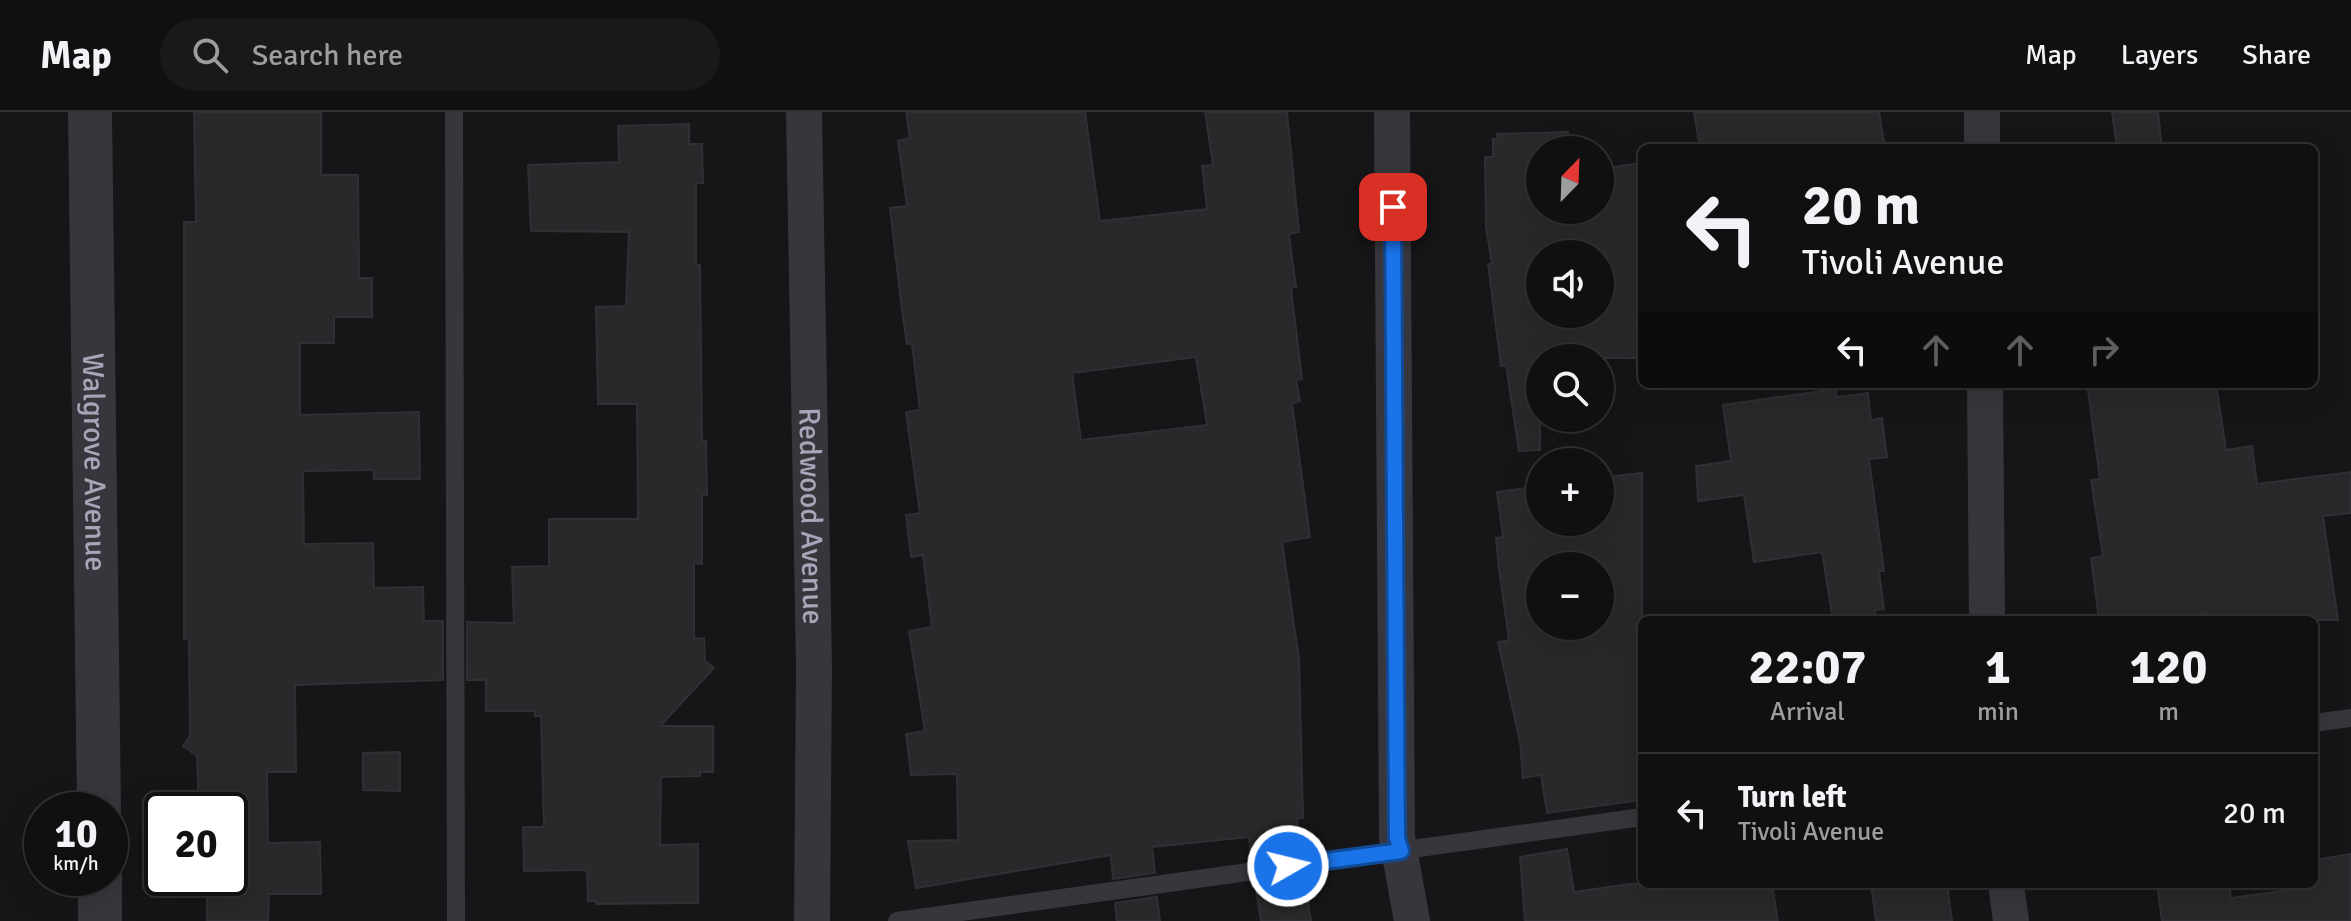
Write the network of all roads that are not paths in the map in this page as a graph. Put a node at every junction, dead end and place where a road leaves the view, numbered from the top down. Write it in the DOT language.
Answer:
graph roads {
  1 [pos="90,112"];
  2 [pos="454,112"];
  3 [pos="804,112"];
  4 [pos="1392,112"];
  5 [pos="1982,112"];
  6 [pos="1982,144"];
  7 [pos="1985,388"];
  8 [pos="1987,616"];
  9 [pos="2351,718"];
  10 [pos="2318,722"];
  11 [pos="99,792"];
  12 [pos="1638,818"];
  13 [pos="1401,851"];
  14 [pos="2007,888"];
  15 [pos="100,896"];
  16 [pos="100,921"];
  17 [pos="456,921"];
  18 [pos="812,921"];
  19 [pos="897,921"];
  20 [pos="1412,921"];
  21 [pos="2011,921"];
  1 -- 11 [label="street, Walgrove Avenue"];
  2 -- 17 [label="lane"];
  3 -- 18 [label="street, Redwood Avenue"];
  4 -- 13 [label="street"];
  5 -- 6 [label="street"];
  7 -- 8 [label="street"];
  9 -- 10 [label="lane"];
  12 -- 13 [label="lane"];
  13 -- 19 [label="lane"];
  13 -- 20 [label="street"];
  14 -- 21 [label="street"];
  15 -- 16 [label="street"];
}
